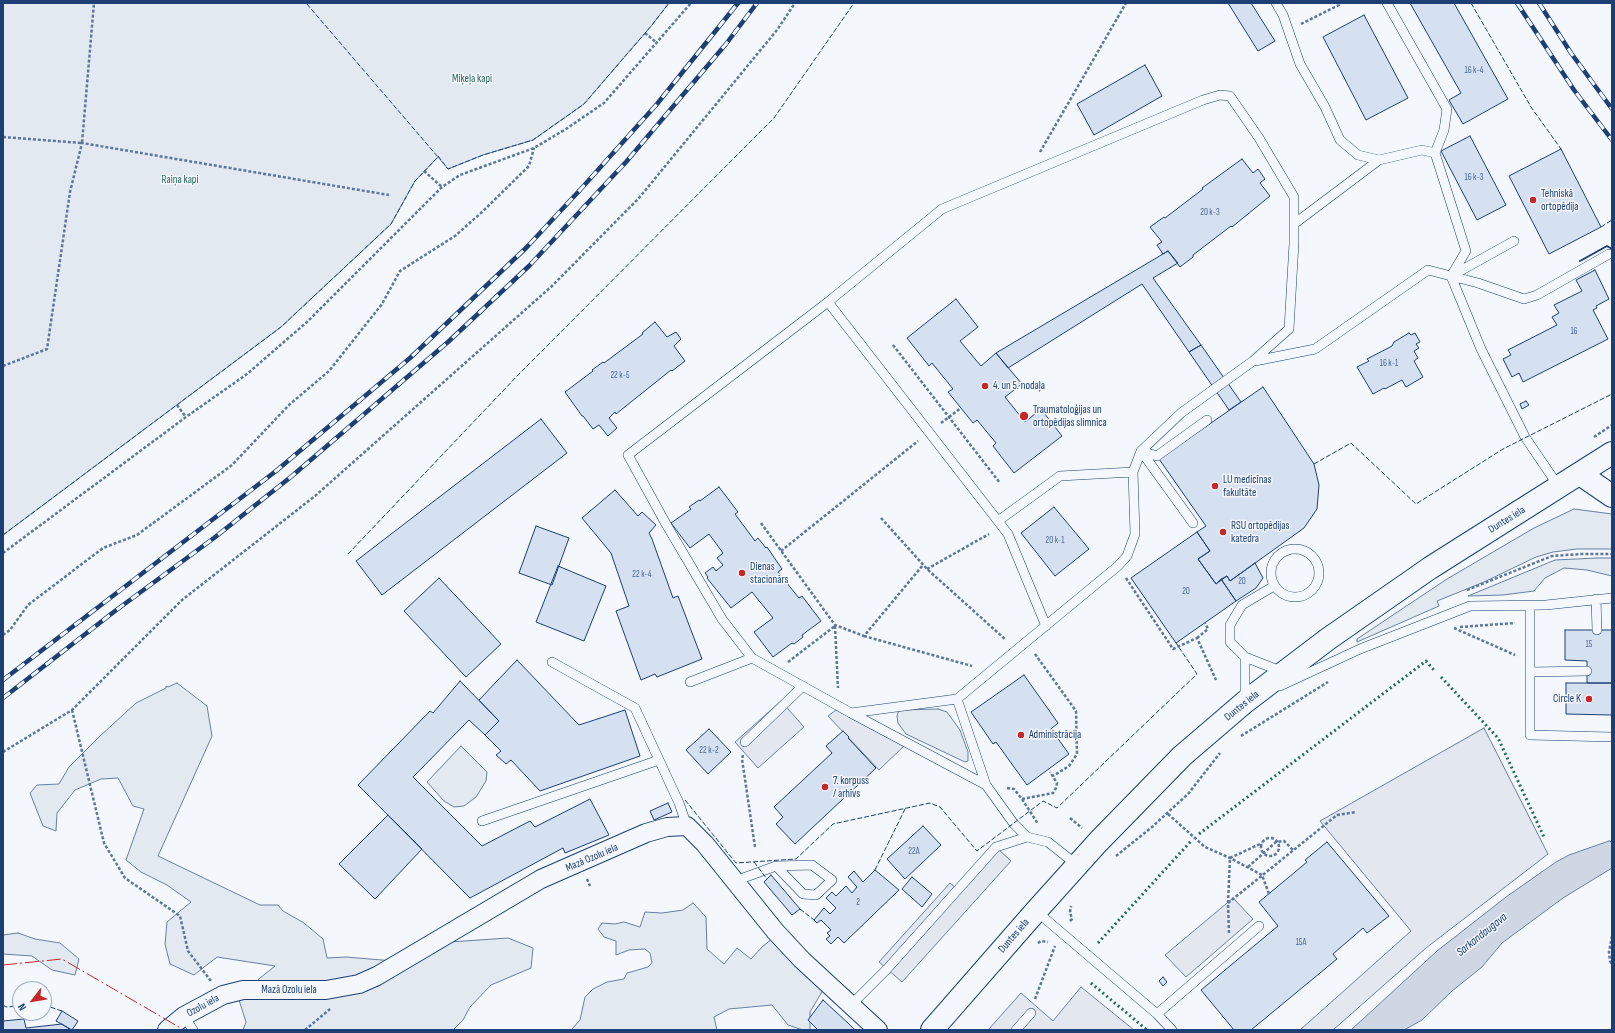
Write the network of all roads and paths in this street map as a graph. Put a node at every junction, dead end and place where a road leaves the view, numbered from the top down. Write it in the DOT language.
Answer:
graph roads {
  1 [pos="94,3"];
  2 [pos="691,3"];
  3 [pos="795,3"];
  4 [pos="1126,3"];
  5 [pos="1276,3"];
  6 [pos="1339,3"];
  7 [pos="1387,3"];
  8 [pos="1288,31"];
  9 [pos="645,33"];
  10 [pos="657,43"];
  11 [pos="3,137"];
  12 [pos="82,142"];
  13 [pos="534,148"];
  14 [pos="1434,153"];
  15 [pos="1379,160"];
  16 [pos="424,171"];
  17 [pos="1028,173"];
  18 [pos="442,187"];
  19 [pos="389,195"];
  20 [pos="1294,224"];
  21 [pos="1514,241"];
  22 [pos="1608,254"];
  23 [pos="1451,276"];
  24 [pos="828,302"];
  25 [pos="893,345"];
  26 [pos="1253,362"];
  27 [pos="3,366"];
  28 [pos="177,405"];
  29 [pos="961,408"];
  30 [pos="186,417"];
  31 [pos="949,418"];
  32 [pos="1207,420"];
  33 [pos="929,433"];
  34 [pos="1141,451"];
  35 [pos="1612,453"];
  36 [pos="1133,472"];
  37 [pos="1580,474"];
  38 [pos="1000,483"];
  39 [pos="1559,488"];
  40 [pos="1612,496"];
  41 [pos="881,518"];
  42 [pos="998,521"];
  43 [pos="1193,523"];
  44 [pos="761,524"];
  45 [pos="992,532"];
  46 [pos="782,551"];
  47 [pos="3,553"];
  48 [pos="1612,554"];
  49 [pos="923,565"];
  50 [pos="1118,566"];
  51 [pos="927,569"];
  52 [pos="1274,586"];
  53 [pos="1461,593"];
  54 [pos="1612,598"];
  55 [pos="1596,599"];
  56 [pos="1530,605"];
  57 [pos="1530,622"];
  58 [pos="1205,623"];
  59 [pos="835,625"];
  60 [pos="1046,626"];
  61 [pos="1597,630"];
  62 [pos="3,636"];
  63 [pos="864,636"];
  64 [pos="1197,638"];
  65 [pos="1026,642"];
  66 [pos="1017,650"];
  67 [pos="1245,657"];
  68 [pos="752,658"];
  69 [pos="552,662"];
  70 [pos="1531,662"];
  71 [pos="776,671"];
  72 [pos="1588,671"];
  73 [pos="990,672"];
  74 [pos="1284,672"];
  75 [pos="1531,672"];
  76 [pos="1334,678"];
  77 [pos="1216,680"];
  78 [pos="690,682"];
  79 [pos="803,686"];
  80 [pos="957,699"];
  81 [pos="1245,702"];
  82 [pos="839,707"];
  83 [pos="72,710"];
  84 [pos="851,713"];
  85 [pos="1612,736"];
  86 [pos="1235,740"];
  87 [pos="744,742"];
  88 [pos="1224,748"];
  89 [pos="3,752"];
  90 [pos="659,760"];
  91 [pos="1050,772"];
  92 [pos="1053,776"];
  93 [pos="986,785"];
  94 [pos="1022,799"];
  95 [pos="1356,812"];
  96 [pos="1168,814"];
  97 [pos="482,821"];
  98 [pos="687,826"];
  99 [pos="1027,837"];
  100 [pos="1276,842"];
  101 [pos="1262,843"];
  102 [pos="755,846"];
  103 [pos="1293,850"];
  104 [pos="1264,853"];
  105 [pos="1115,857"];
  106 [pos="1230,858"];
  107 [pos="1077,865"];
  108 [pos="776,866"];
  109 [pos="1248,868"];
  110 [pos="1262,875"];
  111 [pos="735,881"];
  112 [pos="1268,894"];
  113 [pos="1228,903"];
  114 [pos="1071,904"];
  115 [pos="1036,910"];
  116 [pos="1259,926"];
  117 [pos="1061,931"];
  118 [pos="1612,936"];
  119 [pos="1036,944"];
  120 [pos="1055,945"];
  121 [pos="1230,951"];
  122 [pos="1612,965"];
  123 [pos="243,990"];
  124 [pos="223,995"];
  125 [pos="851,1005"];
  126 [pos="1031,1013"];
  127 [pos="1157,1014"];
  128 [pos="188,1023"];
  129 [pos="167,1030"];
  130 [pos="878,1030"];
  131 [pos="932,1030"];
  132 [pos="1016,1030"];
  133 [pos="1172,1030"];
  1 -- 12 [label="path"];
  2 -- 10 [label="path"];
  3 -- 83 [label="path"];
  4 -- 17 [label="path"];
  5 -- 8 [label="lane"];
  6 -- 8 [label="path"];
  7 -- 14 [label="lane"];
  8 -- 15 [label="lane"];
  9 -- 10 [label="path"];
  10 -- 13 [label="path"];
  11 -- 12 [label="path"];
  12 -- 19 [label="path"];
  12 -- 27 [label="path"];
  13 -- 18 [label="path"];
  13 -- 62 [label="path"];
  14 -- 15 [label="lane"];
  14 -- 23 [label="lane"];
  15 -- 20 [label="lane"];
  16 -- 18 [label="path"];
  17 -- 20 [label="lane"];
  17 -- 24 [label="lane"];
  18 -- 30 [label="path"];
  20 -- 26 [label="lane"];
  21 -- 23 [label="lane"];
  22 -- 23 [label="lane"];
  23 -- 26 [label="lane"];
  23 -- 39 [label="lane"];
  24 -- 33 [label="lane"];
  24 -- 68 [label="lane"];
  25 -- 31 [label="path"];
  26 -- 34 [label="lane"];
  28 -- 30 [label="path"];
  29 -- 31 [label="path"];
  30 -- 47 [label="path"];
  31 -- 33 [label="path"];
  31 -- 38 [label="path"];
  32 -- 34 [label="lane"];
  33 -- 42 [label="lane"];
  33 -- 46 [label="path"];
  34 -- 36 [label="lane"];
  34 -- 43 [label="lane"];
  35 -- 37 [label="main road, Duntes iela"];
  36 -- 42 [label="lane"];
  36 -- 50 [label="lane"];
  37 -- 39 [label="main road, Duntes iela"];
  37 -- 40 [label="main road"];
  39 -- 74 [label="main road, Duntes iela"];
  41 -- 49 [label="path"];
  42 -- 60 [label="lane"];
  44 -- 46 [label="path"];
  45 -- 51 [label="path"];
  46 -- 59 [label="path"];
  48 -- 53 [label="path"];
  49 -- 51 [label="path"];
  49 -- 63 [label="path"];
  50 -- 60 [label="lane"];
  50 -- 64 [label="path"];
  51 -- 66 [label="path"];
  52 -- 52 [label="lane"];
  52 -- 67 [label="lane"];
  54 -- 55 [label="lane"];
  55 -- 56 [label="lane"];
  55 -- 61 [label="lane"];
  56 -- 57 [label="lane"];
  56 -- 81 [label="lane"];
  57 -- 70 [label="lane"];
  57 -- 70 [label="path"];
  58 -- 64 [label="path"];
  59 -- 63 [label="path"];
  59 -- 71 [label="path"];
  59 -- 82 [label="path"];
  60 -- 65 [label="lane"];
  63 -- 73 [label="path"];
  64 -- 77 [label="path"];
  65 -- 66 [label="lane"];
  65 -- 92 [label="path"];
  66 -- 73 [label="lane"];
  67 -- 74 [label="lane"];
  67 -- 81 [label="lane"];
  68 -- 71 [label="lane"];
  68 -- 78 [label="lane"];
  69 -- 90 [label="lane"];
  70 -- 75 [label="lane"];
  71 -- 79 [label="lane"];
  72 -- 75 [label="lane"];
  73 -- 80 [label="lane"];
  74 -- 81 [label="main road, Duntes iela"];
  75 -- 85 [label="lane"];
  76 -- 86 [label="path"];
  79 -- 82 [label="lane"];
  79 -- 87 [label="lane"];
  80 -- 84 [label="lane"];
  80 -- 93 [label="lane"];
  81 -- 107 [label="main road, Duntes iela"];
  82 -- 84 [label="lane"];
  83 -- 89 [label="path"];
  83 -- 124 [label="path"];
  84 -- 93 [label="lane"];
  87 -- 102 [label="path"];
  88 -- 96 [label="path"];
  90 -- 97 [label="lane"];
  90 -- 98 [label="lane"];
  91 -- 92 [label="path"];
  92 -- 94 [label="path"];
  93 -- 99 [label="lane"];
  95 -- 103 [label="path"];
  96 -- 105 [label="path"];
  96 -- 106 [label="path"];
  98 -- 111 [label="street"];
  98 -- 123 [label="street, Mazā Ozolu iela"];
  99 -- 107 [label="lane"];
  99 -- 125 [label="lane"];
  100 -- 101 [label="path"];
  100 -- 103 [label="path"];
  100 -- 104 [label="path"];
  100 -- 104 [label="path"];
  101 -- 104 [label="path"];
  101 -- 106 [label="path"];
  103 -- 110 [label="path"];
  104 -- 109 [label="path"];
  106 -- 109 [label="path"];
  106 -- 113 [label="path"];
  107 -- 115 [label="main road, Duntes iela"];
  108 -- 108 [label="lane"];
  108 -- 111 [label="lane"];
  109 -- 110 [label="path"];
  110 -- 112 [label="path"];
  110 -- 113 [label="path"];
  111 -- 125 [label="street"];
  113 -- 121 [label="path"];
  114 -- 117 [label="path"];
  115 -- 117 [label="lane"];
  115 -- 131 [label="main road, Duntes iela"];
  116 -- 121 [label="lane"];
  117 -- 119 [label="path"];
  117 -- 127 [label="lane"];
  118 -- 122 [label="path"];
  120 -- 126 [label="path"];
  121 -- 127 [label="lane"];
  123 -- 124 [label="street, Ozolu iela"];
  124 -- 128 [label="street, Ozolu iela"];
  125 -- 130 [label="street"];
  126 -- 132 [label="lane"];
  127 -- 133 [label="lane"];
  128 -- 129 [label="street, Ozolu iela"];
}
